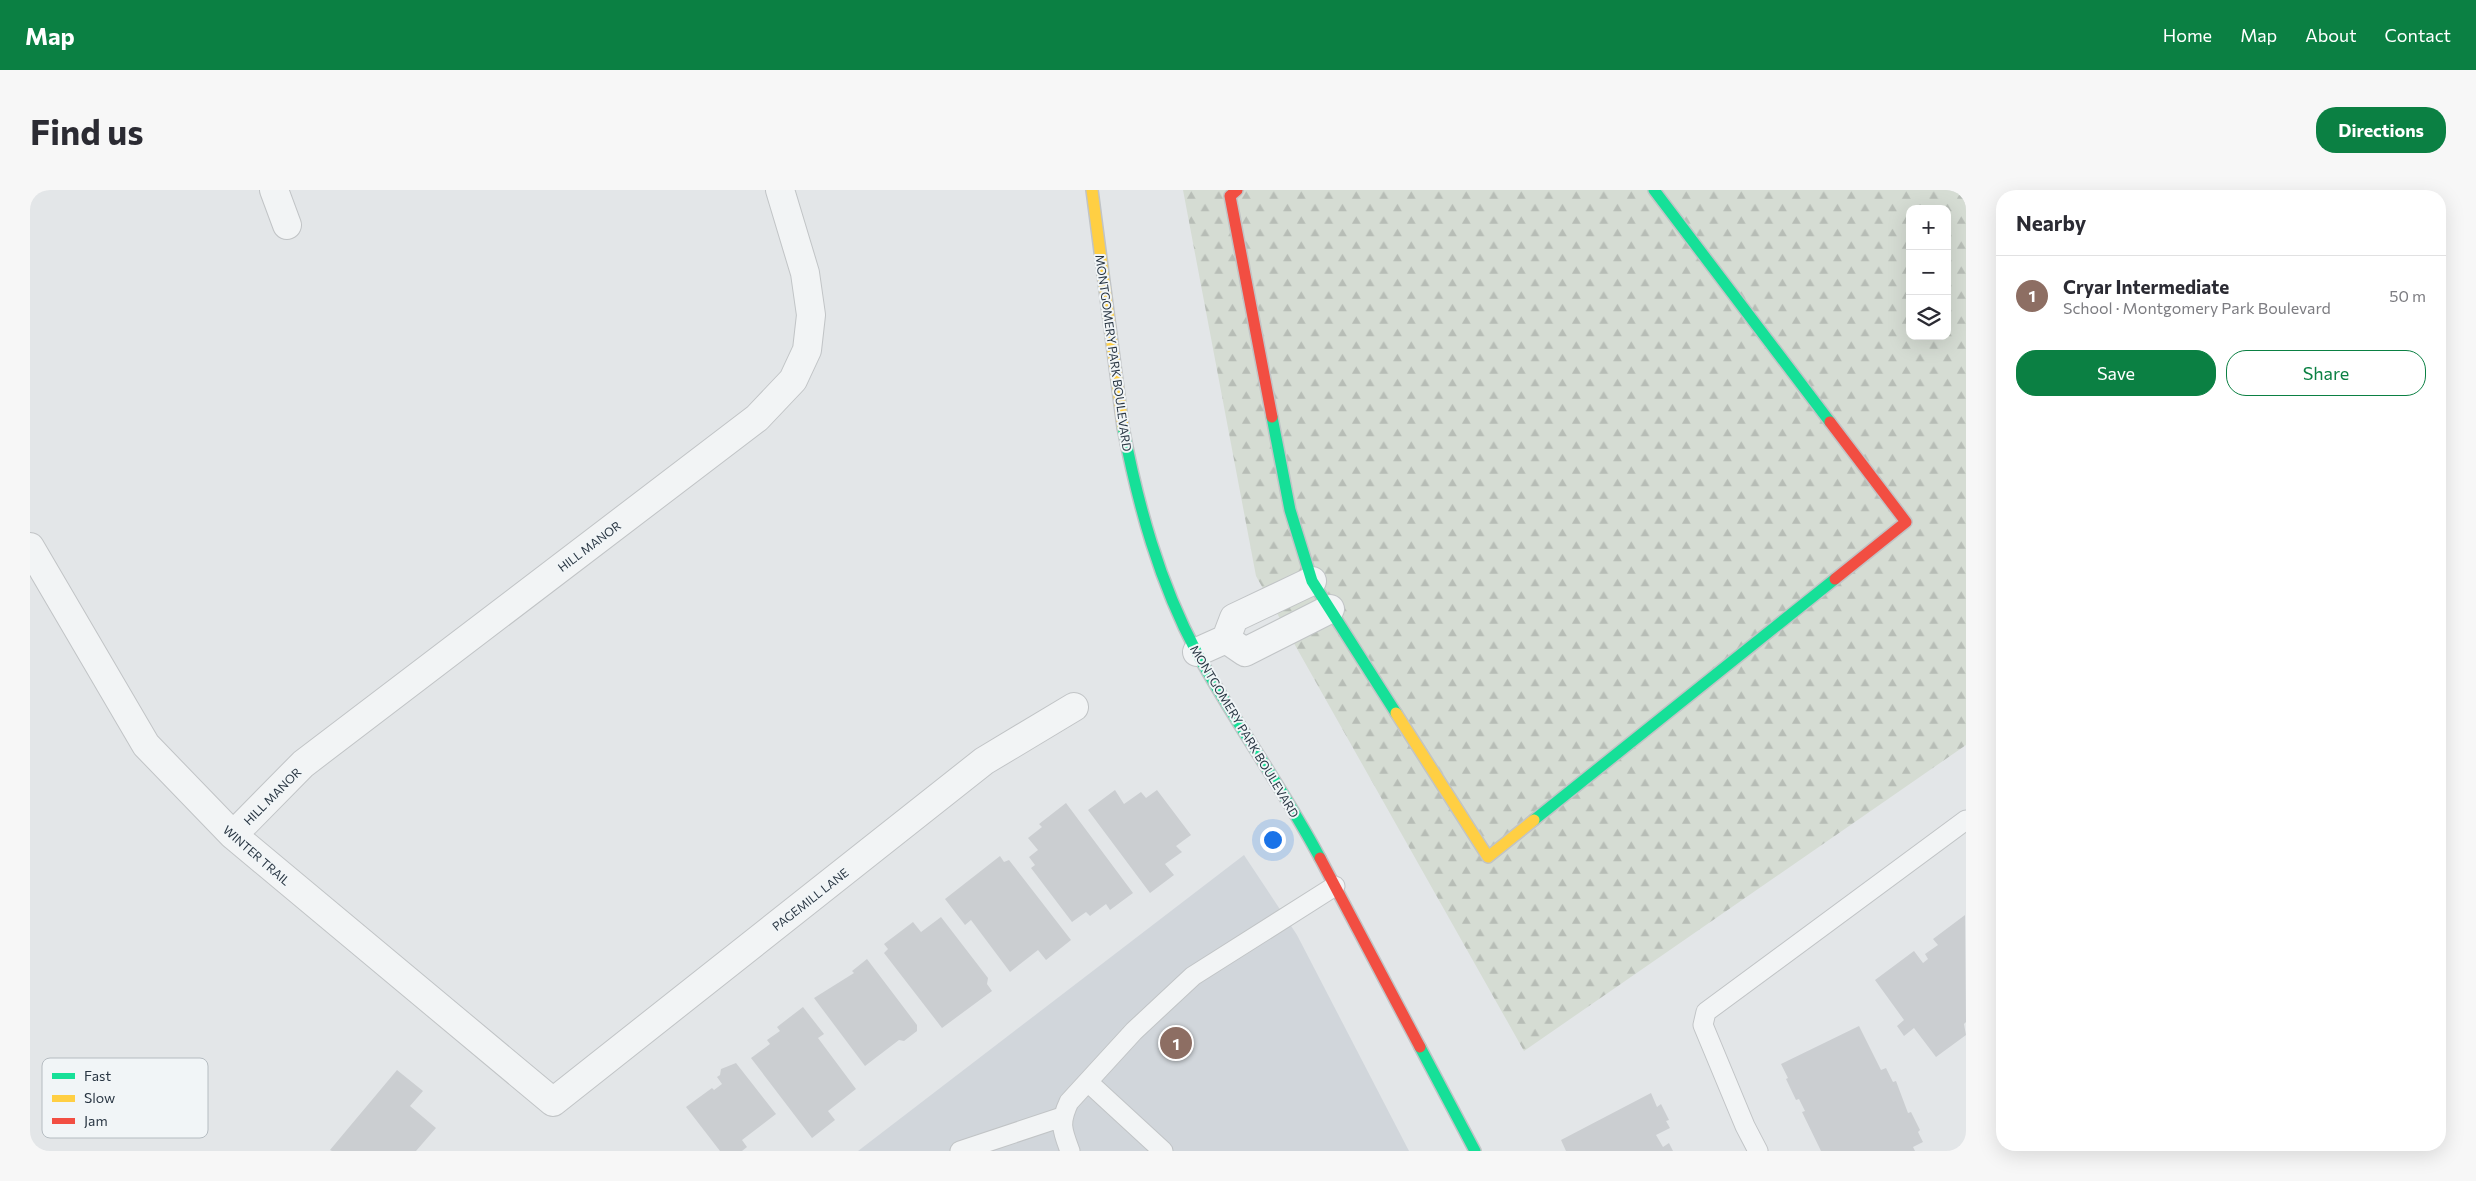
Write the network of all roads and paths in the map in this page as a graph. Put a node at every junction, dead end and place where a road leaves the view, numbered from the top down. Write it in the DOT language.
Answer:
graph roads {
  1 [pos="274,190"];
  2 [pos="780,190"];
  3 [pos="1092,190"];
  4 [pos="1237,190"];
  5 [pos="1654,190"];
  6 [pos="287,225"];
  7 [pos="30,547"];
  8 [pos="1312,581"];
  9 [pos="1330,609"];
  10 [pos="1226,639"];
  11 [pos="1197,652"];
  12 [pos="1074,706"];
  13 [pos="1966,820"];
  14 [pos="233,835"];
  15 [pos="1335,886"];
  16 [pos="1088,1082"];
  17 [pos="553,1102"];
  18 [pos="1062,1117"];
  19 [pos="960,1151"];
  20 [pos="1070,1151"];
  21 [pos="1163,1151"];
  22 [pos="1475,1151"];
  23 [pos="1758,1151"];
  1 -- 6 [label="street"];
  2 -- 14 [label="street, HILL MANOR"];
  3 -- 11 [label="street, MONTGOMERY PARK BOULEVARD"];
  4 -- 8 [label="street"];
  5 -- 9 [label="street"];
  7 -- 14 [label="street, WINTER TRAIL"];
  8 -- 9 [label="street"];
  8 -- 10 [label="street"];
  9 -- 10 [label="street"];
  10 -- 11 [label="street"];
  11 -- 15 [label="street, MONTGOMERY PARK BOULEVARD"];
  12 -- 17 [label="street, PAGEMILL LANE"];
  13 -- 23 [label="lane"];
  14 -- 17 [label="street, WINTER TRAIL"];
  15 -- 16 [label="lane"];
  15 -- 22 [label="street, MONTGOMERY PARK BOULEVARD"];
  16 -- 18 [label="lane"];
  16 -- 21 [label="lane"];
  18 -- 19 [label="lane"];
  18 -- 20 [label="lane"];
}
